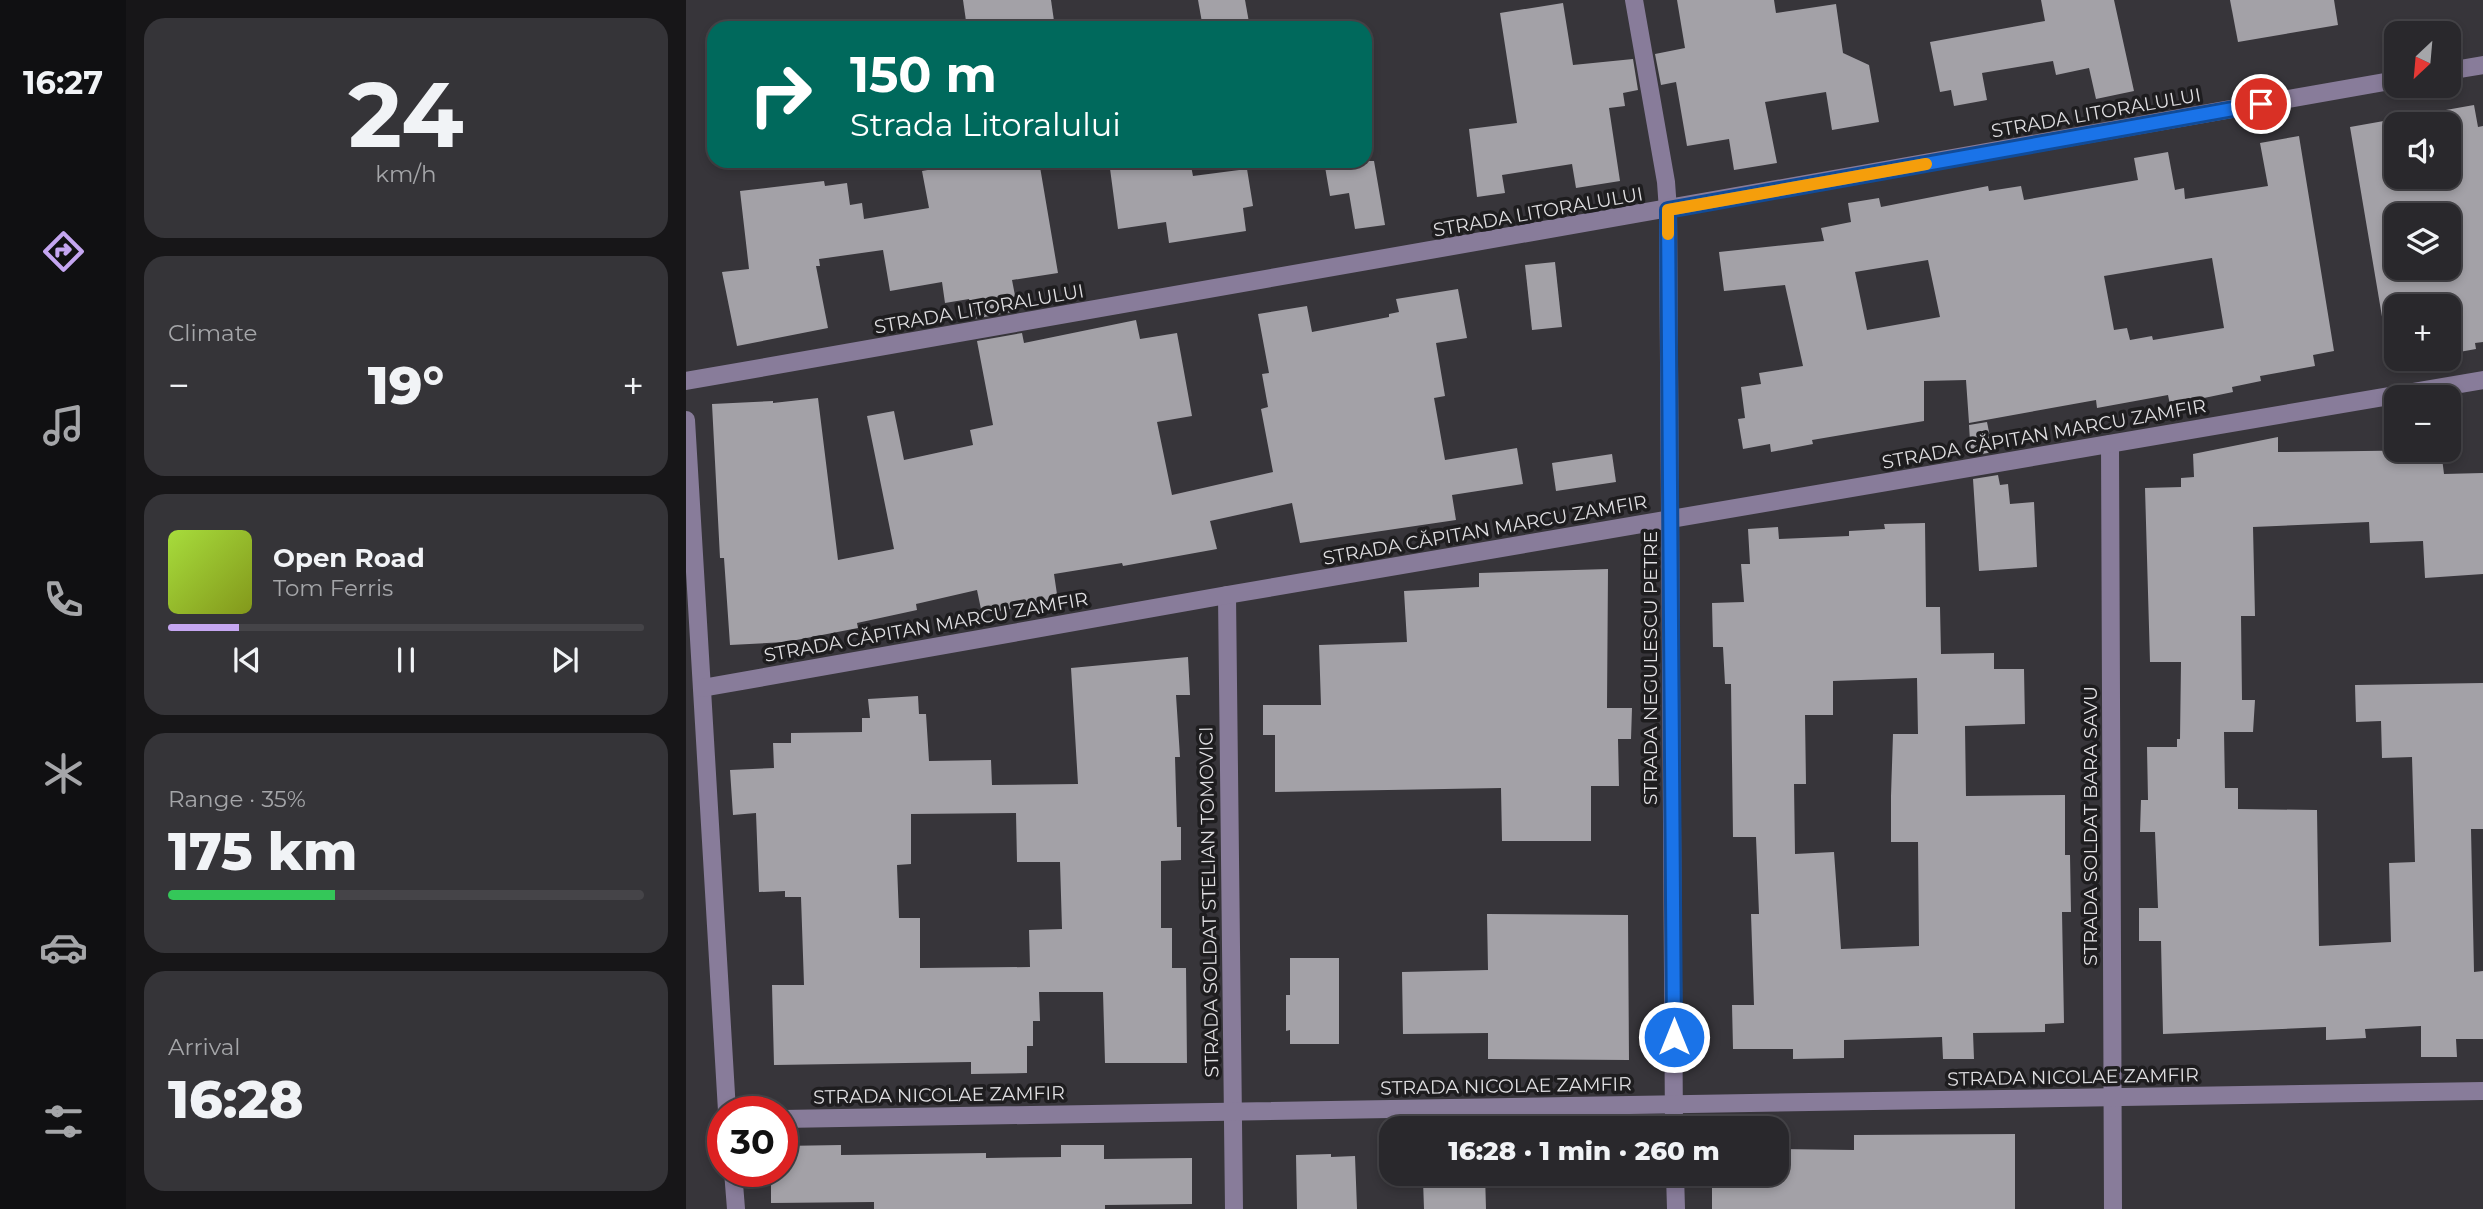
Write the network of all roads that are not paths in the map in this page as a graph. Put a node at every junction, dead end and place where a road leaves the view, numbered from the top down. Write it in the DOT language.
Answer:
graph roads {
  1 [pos="1634,0"];
  2 [pos="2483,65"];
  3 [pos="2461,69"];
  4 [pos="2384,82"];
  5 [pos="1668,210"];
  6 [pos="2483,380"];
  7 [pos="686,381"];
  8 [pos="686,420"];
  9 [pos="2110,444"];
  10 [pos="689,511"];
  11 [pos="1670,520"];
  12 [pos="1227,594"];
  13 [pos="702,688"];
  14 [pos="2483,1091"];
  15 [pos="726,1096"];
  16 [pos="2112,1098"];
  17 [pos="1674,1105"];
  18 [pos="1232,1111"];
  19 [pos="1674,1116"];
  20 [pos="798,1119"];
  21 [pos="1675,1186"];
  22 [pos="734,1187"];
  23 [pos="736,1209"];
  24 [pos="1234,1209"];
  25 [pos="1676,1209"];
  26 [pos="2113,1209"];
  1 -- 5 [label="street, STRADA NEGULESCU PETRE"];
  2 -- 3 [label="street"];
  4 -- 5 [label="street, STRADA LITORALULUI"];
  5 -- 7 [label="street, STRADA LITORALULUI"];
  5 -- 11 [label="street, STRADA NEGULESCU PETRE"];
  6 -- 9 [label="street, STRADA CĂPITAN MARCU ZAMFIR"];
  8 -- 10 [label="street"];
  9 -- 11 [label="street, STRADA CĂPITAN MARCU ZAMFIR"];
  9 -- 16 [label="street, STRADA SOLDAT BARA SAVU"];
  10 -- 13 [label="street"];
  11 -- 12 [label="street, STRADA CĂPITAN MARCU ZAMFIR"];
  11 -- 17 [label="street, STRADA NEGULESCU PETRE"];
  12 -- 13 [label="street, STRADA CĂPITAN MARCU ZAMFIR"];
  12 -- 18 [label="street, STRADA SOLDAT STELIAN TOMOVICI"];
  13 -- 15 [label="street"];
  14 -- 16 [label="street, STRADA NICOLAE ZAMFIR"];
  16 -- 17 [label="street, STRADA NICOLAE ZAMFIR"];
  16 -- 26 [label="street, STRADA SOLDAT BARA SAVU"];
  17 -- 18 [label="street, STRADA NICOLAE ZAMFIR"];
  17 -- 19 [label="street, STRADA NEGULESCU PETRE"];
  18 -- 20 [label="street, STRADA NICOLAE ZAMFIR"];
  18 -- 24 [label="street, STRADA SOLDAT STELIAN TOMOVICI"];
  21 -- 25 [label="street"];
  22 -- 23 [label="street"];
}
